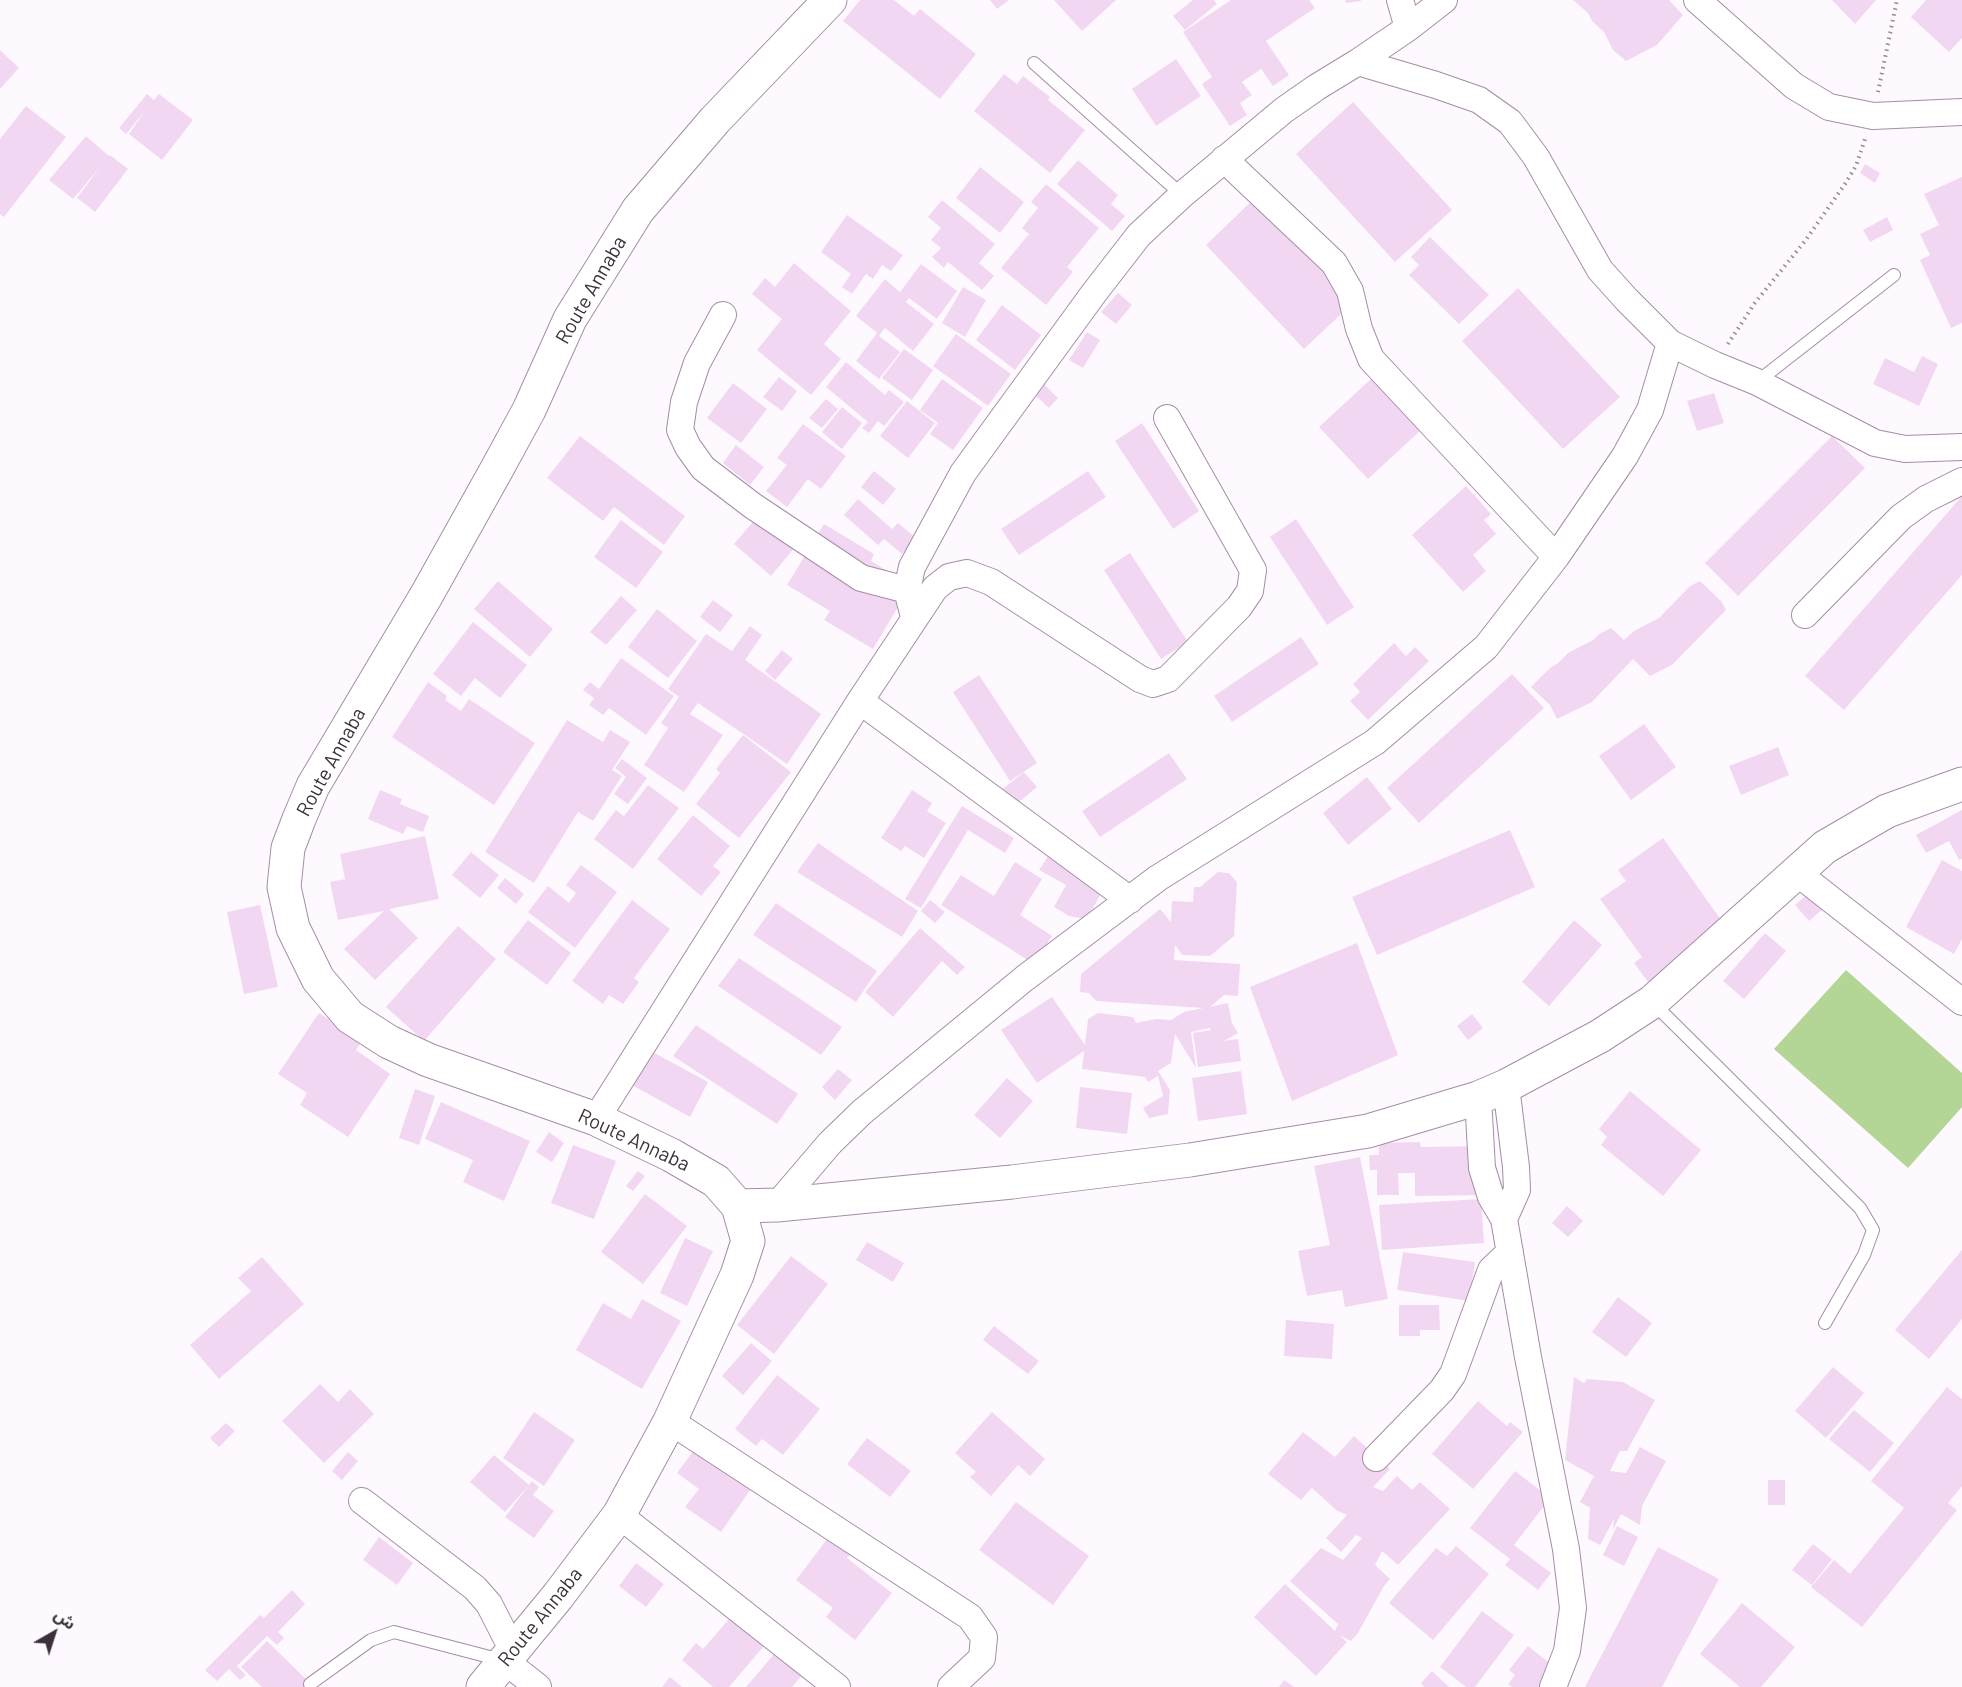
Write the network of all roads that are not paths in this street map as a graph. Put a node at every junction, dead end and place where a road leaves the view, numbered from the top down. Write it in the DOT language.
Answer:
graph roads {
  1 [pos="830,0"];
  2 [pos="1400,0"];
  3 [pos="1444,0"];
  4 [pos="1697,0"];
  5 [pos="1408,28"];
  6 [pos="1358,62"];
  7 [pos="1034,63"];
  8 [pos="1962,112"];
  9 [pos="1224,159"];
  10 [pos="1182,195"];
  11 [pos="1894,274"];
  12 [pos="723,315"];
  13 [pos="1670,344"];
  14 [pos="1757,382"];
  15 [pos="1167,418"];
  16 [pos="1962,447"];
  17 [pos="1962,481"];
  18 [pos="1556,557"];
  19 [pos="908,590"];
  20 [pos="1804,615"];
  21 [pos="914,617"];
  22 [pos="860,701"];
  23 [pos="1962,784"];
  24 [pos="1796,872"];
  25 [pos="1130,900"];
  26 [pos="1652,1002"];
  27 [pos="1962,1002"];
  28 [pos="1492,1092"];
  29 [pos="596,1119"];
  30 [pos="777,1205"];
  31 [pos="738,1206"];
  32 [pos="1504,1219"];
  33 [pos="1510,1252"];
  34 [pos="1825,1323"];
  35 [pos="670,1421"];
  36 [pos="1376,1458"];
  37 [pos="362,1501"];
  38 [pos="619,1515"];
  39 [pos="509,1656"];
  40 [pos="310,1684"];
  41 [pos="483,1687"];
  42 [pos="538,1687"];
  43 [pos="837,1687"];
  44 [pos="951,1687"];
  45 [pos="1553,1687"];
  1 -- 29 [label="main road, Route Annaba"];
  2 -- 5 [label="street"];
  3 -- 5 [label="street"];
  4 -- 8 [label="street"];
  5 -- 6 [label="street"];
  6 -- 9 [label="street"];
  6 -- 13 [label="street"];
  7 -- 10 [label="lane"];
  9 -- 10 [label="street"];
  9 -- 18 [label="street"];
  10 -- 19 [label="street"];
  11 -- 14 [label="lane"];
  12 -- 19 [label="street"];
  13 -- 14 [label="street"];
  13 -- 18 [label="street"];
  14 -- 16 [label="street"];
  15 -- 21 [label="street"];
  17 -- 20 [label="street"];
  18 -- 25 [label="street"];
  19 -- 21 [label="street"];
  21 -- 22 [label="street"];
  22 -- 25 [label="street"];
  22 -- 29 [label="street"];
  23 -- 24 [label="main road"];
  24 -- 26 [label="main road"];
  24 -- 27 [label="street"];
  25 -- 30 [label="street"];
  26 -- 28 [label="main road"];
  26 -- 34 [label="lane"];
  28 -- 30 [label="main road"];
  28 -- 32 [label="street"];
  28 -- 32 [label="street"];
  29 -- 31 [label="main road, Route Annaba"];
  30 -- 31 [label="main road"];
  31 -- 35 [label="main road, Route Annaba"];
  32 -- 33 [label="street"];
  33 -- 36 [label="street"];
  33 -- 45 [label="street"];
  35 -- 38 [label="main road, Route Annaba"];
  35 -- 44 [label="street"];
  37 -- 39 [label="street"];
  38 -- 39 [label="main road, Route Annaba"];
  38 -- 43 [label="street"];
  39 -- 40 [label="lane"];
  39 -- 41 [label="main road, Route Annaba"];
  39 -- 42 [label="street"];
}
